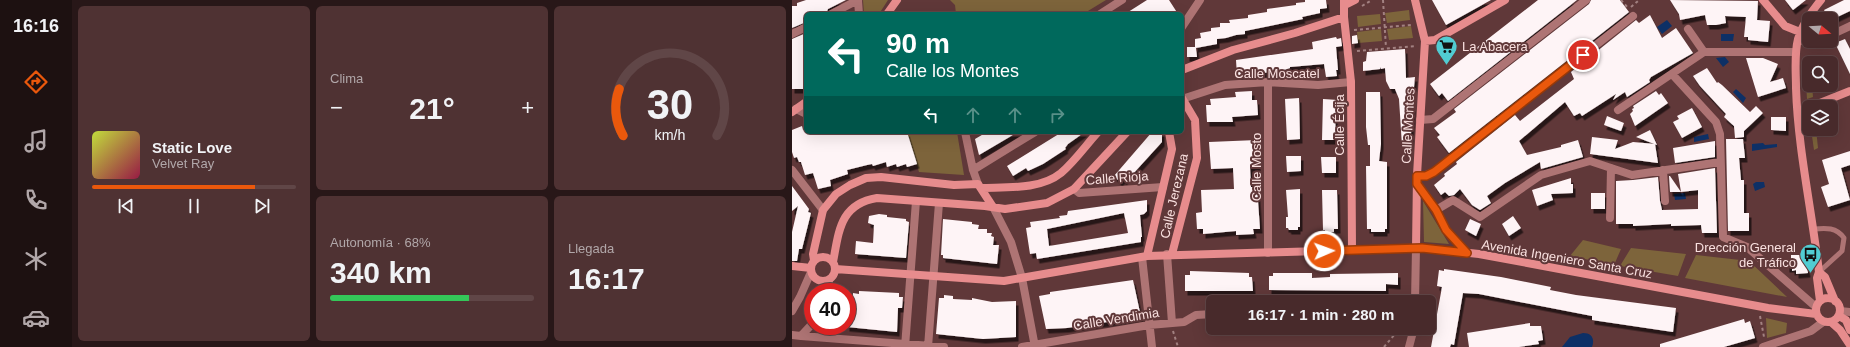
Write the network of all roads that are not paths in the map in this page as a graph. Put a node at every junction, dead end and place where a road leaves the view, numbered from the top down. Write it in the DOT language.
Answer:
graph roads {
  1 [pos="858,0"];
  2 [pos="897,0"];
  3 [pos="1122,0"];
  4 [pos="1200,0"];
  5 [pos="1355,0"];
  6 [pos="1415,0"];
  7 [pos="1505,0"];
  8 [pos="1586,0"];
  9 [pos="1763,0"];
  10 [pos="1820,0"];
  11 [pos="1344,3"];
  12 [pos="834,12"];
  13 [pos="859,12"];
  14 [pos="889,12"];
  15 [pos="1103,12"];
  16 [pos="1633,16"];
  17 [pos="1344,17"];
  18 [pos="1184,24"];
  19 [pos="1850,26"];
  20 [pos="804,28"];
  21 [pos="1688,29"];
  22 [pos="1800,32"];
  23 [pos="1838,32"];
  24 [pos="792,34"];
  25 [pos="1798,41"];
  26 [pos="1802,41"];
  27 [pos="1422,43"];
  28 [pos="1704,52"];
  29 [pos="1796,52"];
  30 [pos="1184,69"];
  31 [pos="1672,74"];
  32 [pos="1268,82"];
  33 [pos="1351,82"];
  34 [pos="1850,91"];
  35 [pos="1184,97"];
  36 [pos="1828,100"];
  37 [pos="1184,101"];
  38 [pos="804,103"];
  39 [pos="794,110"];
  40 [pos="1618,110"];
  41 [pos="1802,110"];
  42 [pos="1797,112"];
  43 [pos="804,113"];
  44 [pos="1420,120"];
  45 [pos="965,134"];
  46 [pos="1032,134"];
  47 [pos="1096,134"];
  48 [pos="1125,134"];
  49 [pos="1169,134"];
  50 [pos="1720,162"];
  51 [pos="1611,168"];
  52 [pos="792,170"];
  53 [pos="973,170"];
  54 [pos="1663,170"];
  55 [pos="1417,176"];
  56 [pos="1417,184"];
  57 [pos="980,186"];
  58 [pos="1163,187"];
  59 [pos="1074,189"];
  60 [pos="916,201"];
  61 [pos="1665,201"];
  62 [pos="938,203"];
  63 [pos="993,207"];
  64 [pos="823,210"];
  65 [pos="1436,210"];
  66 [pos="1610,218"];
  67 [pos="1814,230"];
  68 [pos="1416,248"];
  69 [pos="1352,250"];
  70 [pos="1268,253"];
  71 [pos="1467,253"];
  72 [pos="1170,254"];
  73 [pos="1144,256"];
  74 [pos="834,265"];
  75 [pos="792,266"];
  76 [pos="812,267"];
  77 [pos="1819,272"];
  78 [pos="910,275"];
  79 [pos="933,277"];
  80 [pos="1022,278"];
  81 [pos="829,280"];
  82 [pos="1415,295"];
  83 [pos="1835,301"];
  84 [pos="1817,307"];
  85 [pos="792,311"];
  86 [pos="1850,312"];
  87 [pos="1206,314"];
  88 [pos="1839,314"];
  89 [pos="1827,322"];
  90 [pos="1172,323"];
  91 [pos="1149,325"];
  92 [pos="1850,330"];
  93 [pos="804,333"];
  94 [pos="792,335"];
  95 [pos="1412,335"];
  96 [pos="801,336"];
  97 [pos="1764,344"];
  98 [pos="1850,344"];
  99 [pos="905,346"];
  100 [pos="928,346"];
  101 [pos="1035,346"];
  102 [pos="944,347"];
  103 [pos="1022,347"];
  104 [pos="1152,347"];
  105 [pos="1409,347"];
  1 -- 12 [label="street"];
  1 -- 13 [label="street"];
  2 -- 14 [label="street"];
  3 -- 15 [label="street"];
  4 -- 18 [label="street"];
  5 -- 11 [label="street"];
  6 -- 27 [label="street, Calle Montes"];
  7 -- 27 [label="street"];
  8 -- 44 [label="street"];
  9 -- 22 [label="street"];
  10 -- 22 [label="street"];
  11 -- 17 [label="street, Calle Écija"];
  16 -- 55 [label="street"];
  17 -- 30 [label="street"];
  17 -- 33 [label="street, Calle Écija"];
  19 -- 23 [label="street"];
  20 -- 24 [label="street"];
  21 -- 28 [label="street"];
  22 -- 25 [label="street"];
  25 -- 26 [label="street"];
  25 -- 29 [label="street"];
  27 -- 44 [label="street, Calle Montes"];
  28 -- 29 [label="street"];
  28 -- 31 [label="street"];
  29 -- 42 [label="street"];
  31 -- 40 [label="street"];
  31 -- 50 [label="street"];
  32 -- 33 [label="street, Calle Moscatel"];
  32 -- 35 [label="street, Calle Moscatel"];
  32 -- 70 [label="street, Calle Mosto"];
  33 -- 69 [label="street, Calle Écija"];
  34 -- 36 [label="street"];
  37 -- 72 [label="street, Calle Jerezana"];
  38 -- 39 [label="street"];
  39 -- 43 [label="street"];
  41 -- 42 [label="street"];
  42 -- 67 [label="street"];
  44 -- 55 [label="street, Calle Montes"];
  45 -- 53 [label="street"];
  46 -- 53 [label="street"];
  47 -- 57 [label="street"];
  48 -- 59 [label="street"];
  49 -- 58 [label="street"];
  50 -- 54 [label="street"];
  50 -- 84 [label="street"];
  51 -- 54 [label="street"];
  51 -- 65 [label="street"];
  51 -- 66 [label="street"];
  52 -- 64 [label="street"];
  53 -- 57 [label="street"];
  54 -- 61 [label="street"];
  55 -- 56 [label="street, Calle Montes"];
  56 -- 65 [label="street"];
  56 -- 68 [label="street, Calle Montes"];
  57 -- 63 [label="street"];
  57 -- 64 [label="street"];
  58 -- 59 [label="street, Calle Rioja"];
  58 -- 73 [label="street"];
  59 -- 63 [label="street"];
  60 -- 62 [label="street"];
  60 -- 74 [label="street"];
  60 -- 78 [label="street"];
  62 -- 63 [label="street"];
  62 -- 79 [label="street"];
  63 -- 80 [label="street"];
  64 -- 76 [label="street"];
  65 -- 71 [label="street"];
  67 -- 77 [label="street"];
  67 -- 77 [label="lane"];
  68 -- 69 [label="street, Avenida Ingeniero Santa Cruz"];
  68 -- 71 [label="street, Avenida Ingeniero Santa Cruz"];
  68 -- 82 [label="street, Calle Montes"];
  69 -- 70 [label="street, Avenida Ingeniero Santa Cruz"];
  70 -- 72 [label="street, Avenida Ingeniero Santa Cruz"];
  71 -- 84 [label="street, Avenida Ingeniero Santa Cruz"];
  72 -- 73 [label="street, Avenida Ingeniero Santa Cruz"];
  72 -- 90 [label="street, Calle Jerezana"];
  73 -- 80 [label="street, Avenida Ingeniero Santa Cruz"];
  73 -- 91 [label="street"];
  74 -- 76 [label="street"];
  74 -- 78 [label="street, Avenida Ingeniero Santa Cruz"];
  74 -- 81 [label="street"];
  75 -- 76 [label="street"];
  76 -- 81 [label="street"];
  76 -- 85 [label="street"];
  77 -- 83 [label="street"];
  77 -- 84 [label="street"];
  78 -- 79 [label="street, Avenida Ingeniero Santa Cruz"];
  78 -- 99 [label="street"];
  79 -- 80 [label="street, Avenida Ingeniero Santa Cruz"];
  79 -- 100 [label="street"];
  80 -- 101 [label="street"];
  83 -- 84 [label="street, Avenida Ingeniero Santa Cruz"];
  83 -- 88 [label="street"];
  84 -- 89 [label="street"];
  86 -- 88 [label="street"];
  87 -- 90 [label="street, Calle Vendimia"];
  88 -- 89 [label="street"];
  88 -- 92 [label="street"];
  89 -- 97 [label="street"];
  89 -- 98 [label="street"];
  90 -- 91 [label="street, Calle Vendimia"];
  91 -- 101 [label="street, Calle Vendimia"];
  91 -- 104 [label="street"];
  93 -- 96 [label="street"];
  94 -- 96 [label="street"];
  95 -- 105 [label="street"];
  96 -- 99 [label="street"];
  99 -- 100 [label="street"];
  100 -- 102 [label="street"];
  101 -- 103 [label="street, Calle Vendimia"];
}
